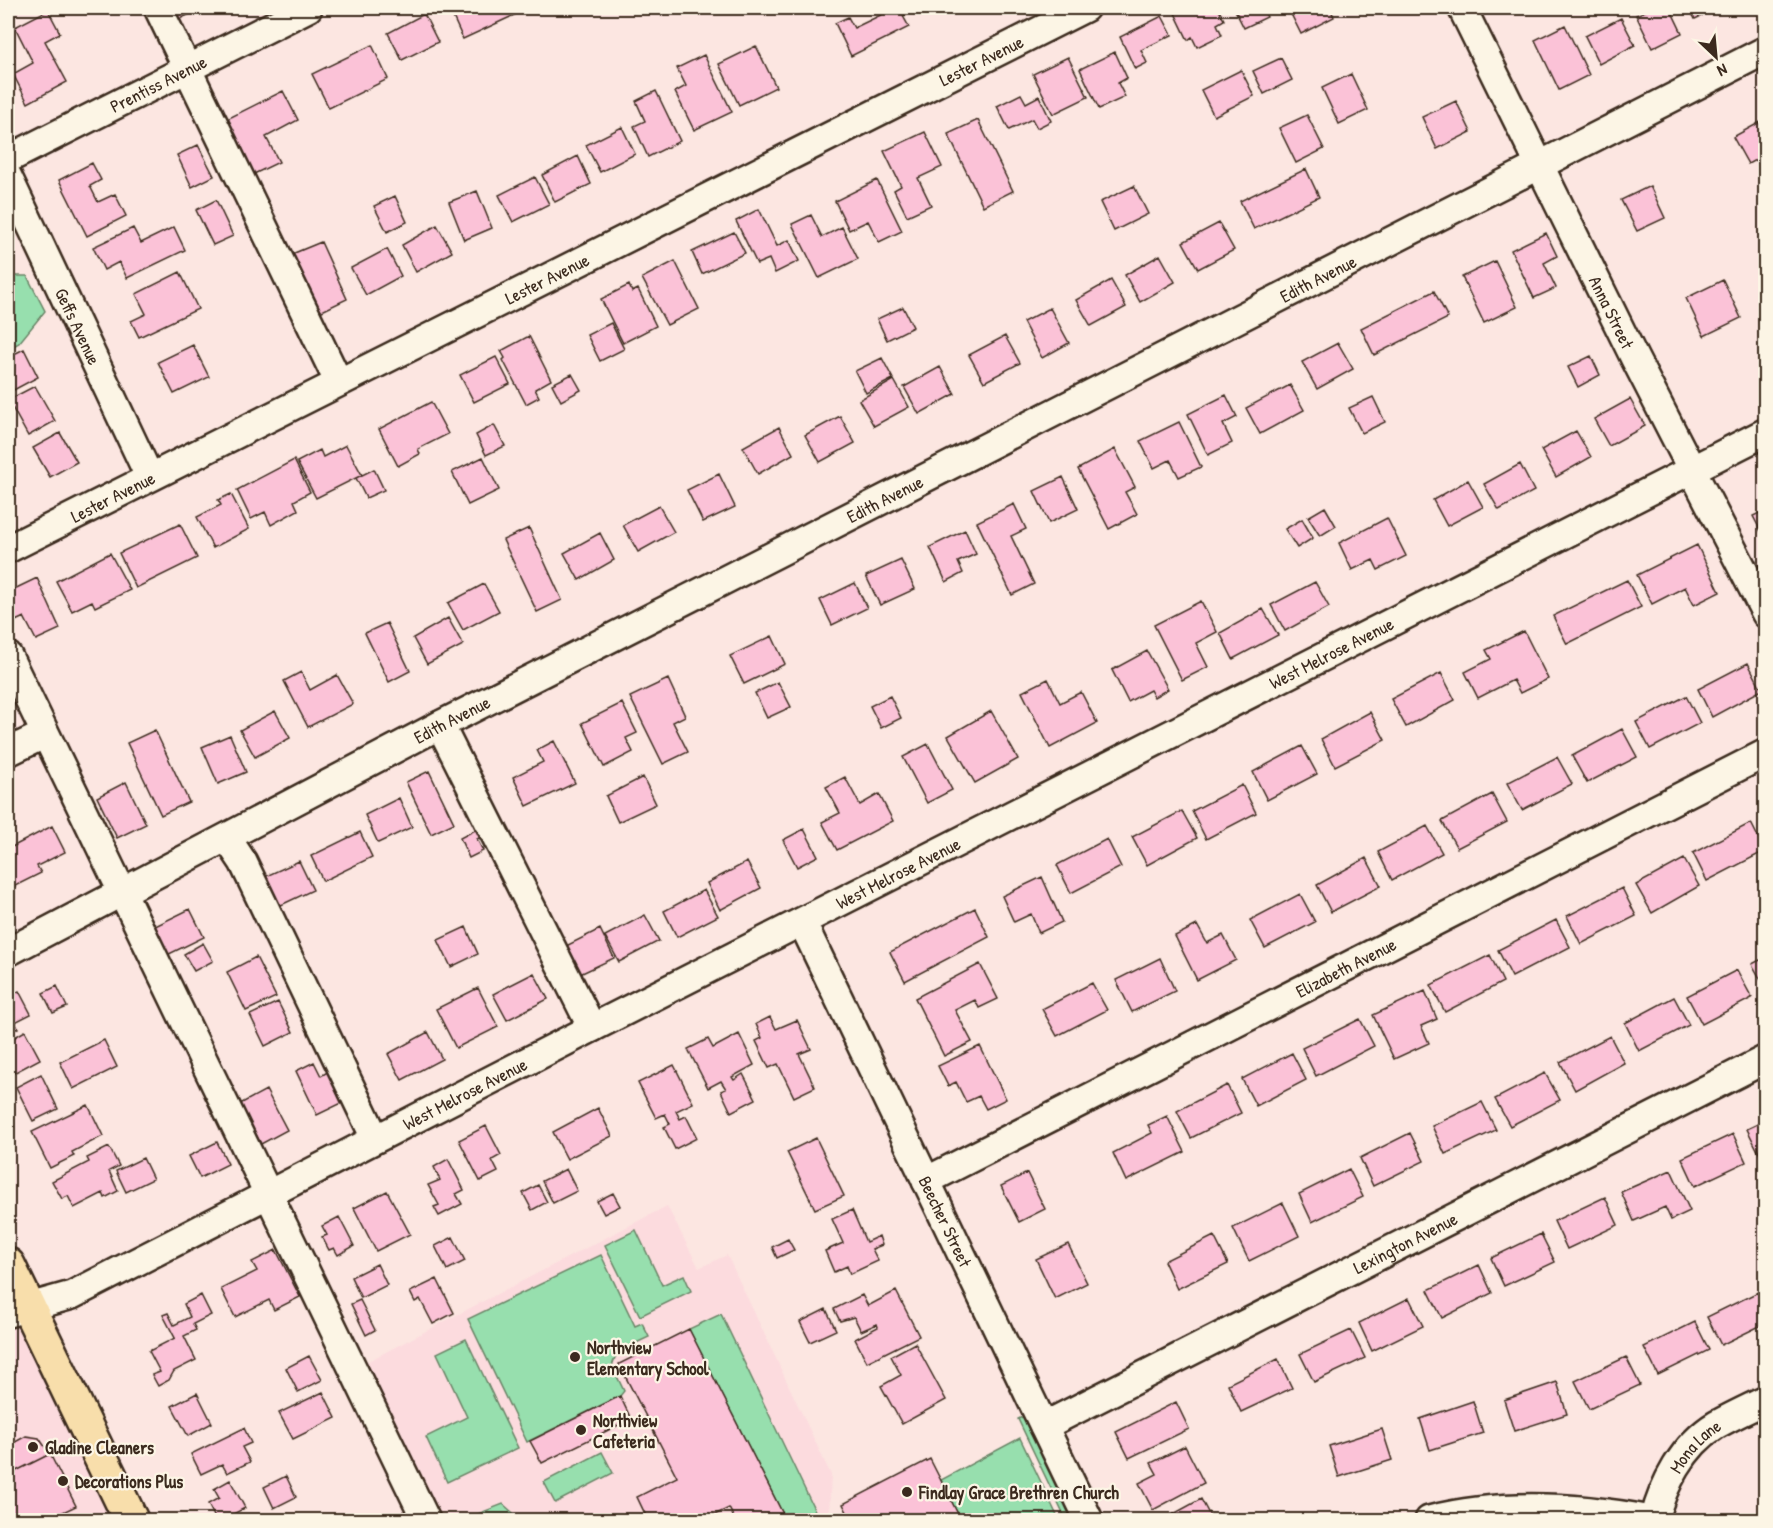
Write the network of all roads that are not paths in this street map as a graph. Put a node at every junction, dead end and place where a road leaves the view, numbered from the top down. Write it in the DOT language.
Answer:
graph roads {
  1 [pos="158,8"];
  2 [pos="308,8"];
  3 [pos="1085,8"];
  4 [pos="1462,8"];
  5 [pos="1766,50"];
  6 [pos="188,68"];
  7 [pos="8,159"];
  8 [pos="1541,164"];
  9 [pos="8,177"];
  10 [pos="338,381"];
  11 [pos="1766,432"];
  12 [pos="1692,470"];
  13 [pos="149,476"];
  14 [pos="8,549"];
  15 [pos="1766,614"];
  16 [pos="8,656"];
  17 [pos="440,725"];
  18 [pos="45,734"];
  19 [pos="8,752"];
  20 [pos="1766,753"];
  21 [pos="227,838"];
  22 [pos="124,892"];
  23 [pos="802,922"];
  24 [pos="8,952"];
  25 [pos="592,1028"];
  26 [pos="1766,1059"];
  27 [pos="375,1138"];
  28 [pos="926,1181"];
  29 [pos="268,1193"];
  30 [pos="8,1265"];
  31 [pos="18,1310"];
  32 [pos="1766,1400"];
  33 [pos="1044,1426"];
  34 [pos="128,1520"];
  35 [pos="426,1521"];
  36 [pos="1089,1521"];
  37 [pos="1429,1521"];
  38 [pos="1653,1521"];
  1 -- 6 [label="street"];
  2 -- 6 [label="street, Prentiss Avenue"];
  3 -- 10 [label="street, Lester Avenue"];
  4 -- 8 [label="street, Anna Street"];
  5 -- 8 [label="street, Edith Avenue"];
  6 -- 7 [label="street, Prentiss Avenue"];
  6 -- 10 [label="street"];
  8 -- 12 [label="street, Anna Street"];
  8 -- 17 [label="street, Edith Avenue"];
  9 -- 13 [label="street, Geffs Avenue"];
  10 -- 13 [label="street, Lester Avenue"];
  11 -- 12 [label="street, West Melrose Avenue"];
  12 -- 15 [label="street, Anna Street"];
  12 -- 23 [label="street, West Melrose Avenue"];
  13 -- 14 [label="street, Lester Avenue"];
  16 -- 18 [label="street"];
  17 -- 21 [label="street, Edith Avenue"];
  17 -- 25 [label="street"];
  18 -- 19 [label="street"];
  18 -- 22 [label="street"];
  20 -- 28 [label="street, Elizabeth Avenue"];
  21 -- 22 [label="street, Edith Avenue"];
  21 -- 27 [label="street"];
  22 -- 24 [label="street, Edith Avenue"];
  22 -- 29 [label="street"];
  23 -- 25 [label="street, West Melrose Avenue"];
  23 -- 28 [label="street, Beecher Street"];
  25 -- 27 [label="street, West Melrose Avenue"];
  26 -- 33 [label="street, Lexington Avenue"];
  27 -- 29 [label="street, West Melrose Avenue"];
  28 -- 33 [label="street, Beecher Street"];
  29 -- 31 [label="street, West Melrose Avenue"];
  29 -- 35 [label="street"];
  30 -- 31 [label="main road"];
  31 -- 34 [label="main road"];
  32 -- 38 [label="street, Mona Lane"];
  33 -- 36 [label="street, Beecher Street"];
  37 -- 38 [label="street"];
}
